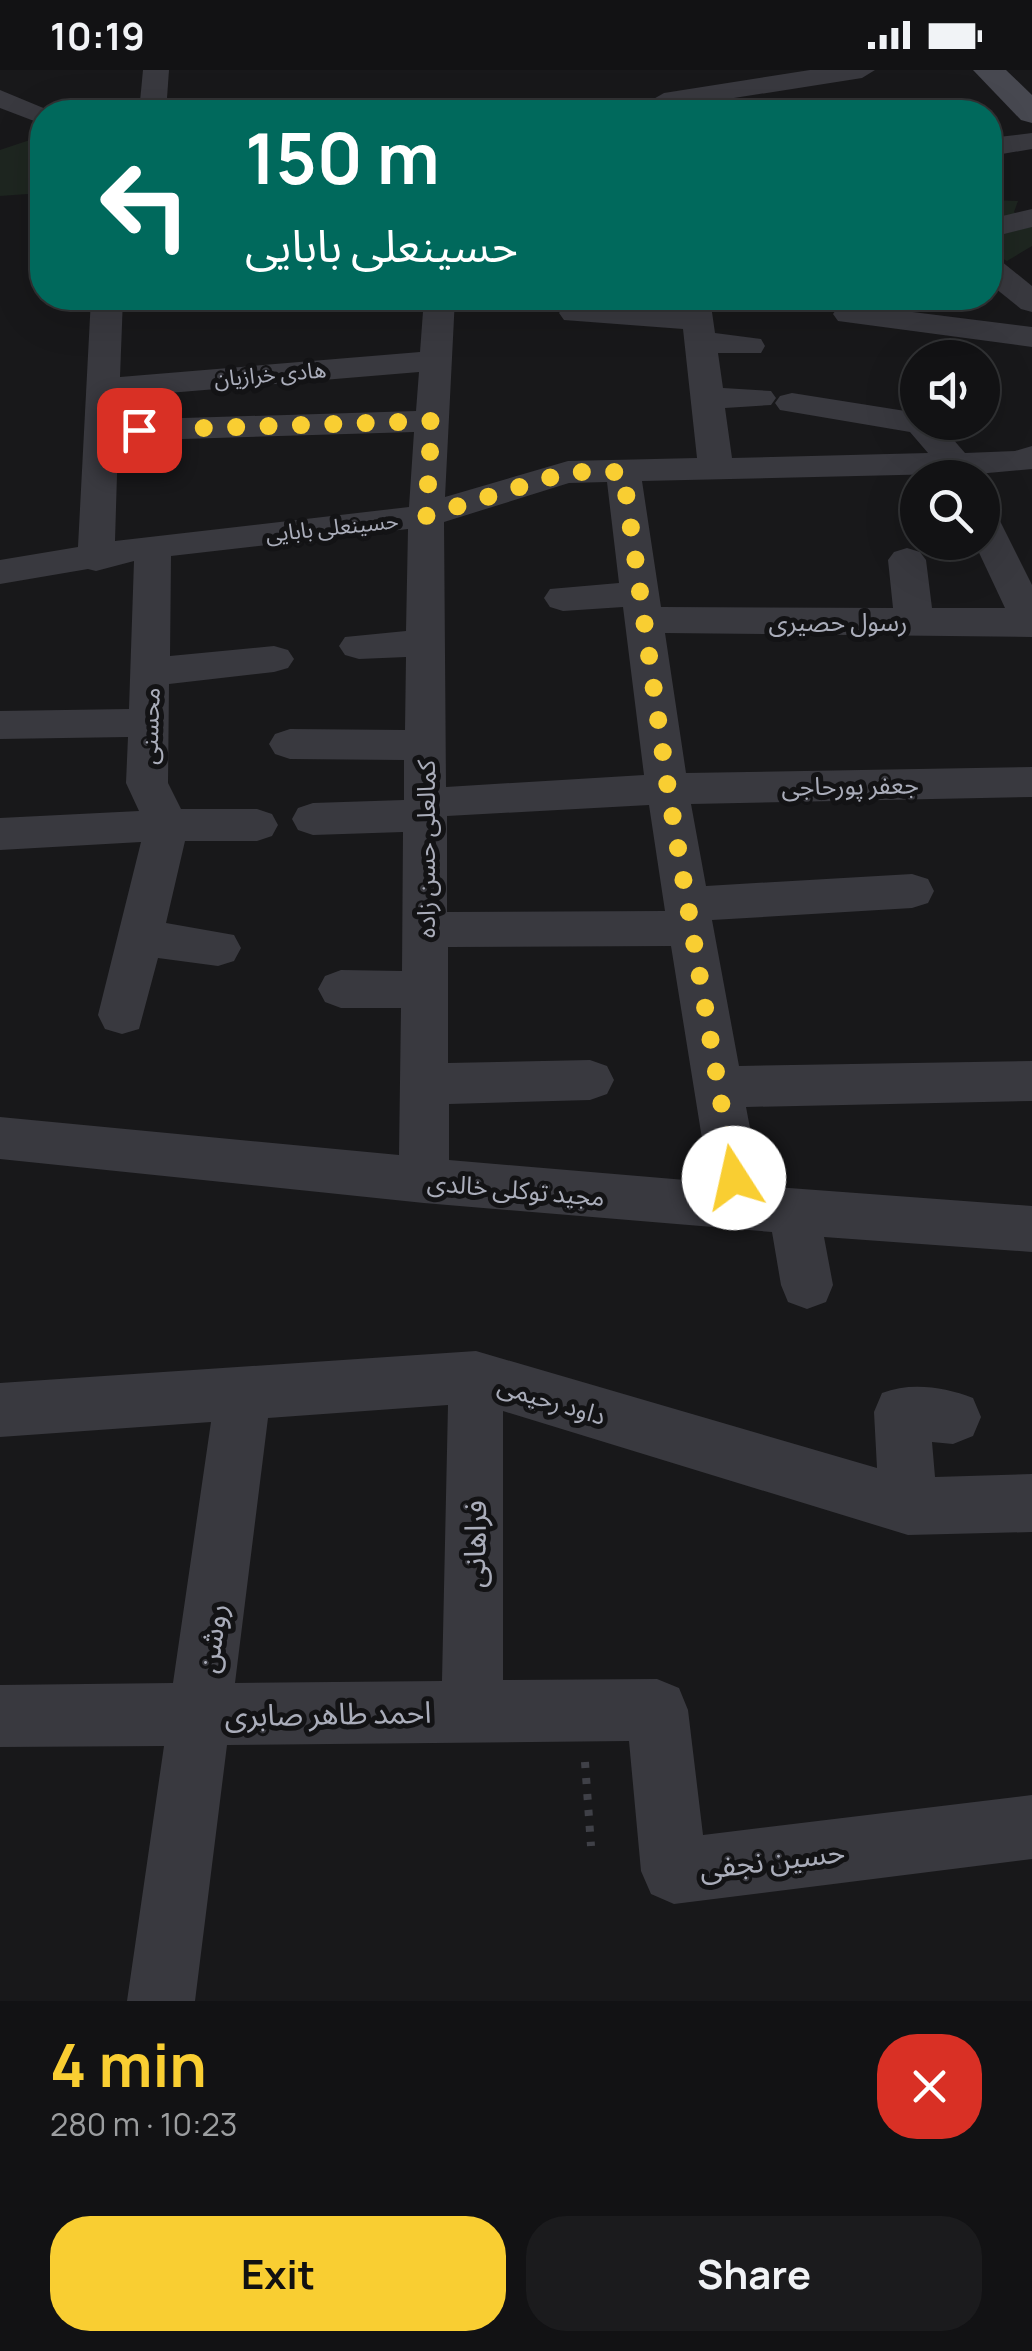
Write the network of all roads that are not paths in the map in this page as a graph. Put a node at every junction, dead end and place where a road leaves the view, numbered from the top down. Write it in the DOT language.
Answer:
graph roads {
  1 [pos="156,70"];
  2 [pos="650,70"];
  3 [pos="862,70"];
  4 [pos="988,70"];
  5 [pos="0,98"];
  6 [pos="154,100"];
  7 [pos="663,100"];
  8 [pos="703,100"];
  9 [pos="1027,102"];
  10 [pos="30,111"];
  11 [pos="30,127"];
  12 [pos="3,135"];
  13 [pos="1032,141"];
  14 [pos="1002,145"];
  15 [pos="1032,218"];
  16 [pos="1002,226"];
  17 [pos="1002,278"];
  18 [pos="1032,302"];
  19 [pos="107,310"];
  20 [pos="439,310"];
  21 [pos="865,310"];
  22 [pos="698,320"];
  23 [pos="596,322"];
  24 [pos="1032,337"];
  25 [pos="959,340"];
  26 [pos="1000,340"];
  27 [pos="749,346"];
  28 [pos="436,361"];
  29 [pos="104,388"];
  30 [pos="708,398"];
  31 [pos="432,421"];
  32 [pos="102,431"];
  33 [pos="950,460"];
  34 [pos="1026,460"];
  35 [pos="1000,464"];
  36 [pos="716,470"];
  37 [pos="900,470"];
  38 [pos="623,472"];
  39 [pos="426,516"];
  40 [pos="153,546"];
  41 [pos="1000,558"];
  42 [pos="96,559"];
  43 [pos="907,560"];
  44 [pos="0,572"];
  45 [pos="563,598"];
  46 [pos="642,607"];
  47 [pos="914,621"];
  48 [pos="1032,623"];
  49 [pos="426,643"];
  50 [pos="359,646"];
  51 [pos="274,659"];
  52 [pos="151,672"];
  53 [pos="149,724"];
  54 [pos="0,726"];
  55 [pos="290,744"];
  56 [pos="426,745"];
  57 [pos="1032,782"];
  58 [pos="668,789"];
  59 [pos="438,808"];
  60 [pos="312,819"];
  61 [pos="168,825"];
  62 [pos="257,825"];
  63 [pos="0,834"];
  64 [pos="912,892"];
  65 [pos="689,916"];
  66 [pos="425,930"];
  67 [pos="140,938"];
  68 [pos="218,948"];
  69 [pos="341,989"];
  70 [pos="425,990"];
  71 [pos="122,1015"];
  72 [pos="590,1080"];
  73 [pos="1032,1082"];
  74 [pos="424,1084"];
  75 [pos="718,1087"];
  76 [pos="0,1138"];
  77 [pos="424,1181"];
  78 [pos="739,1208"];
  79 [pos="794,1213"];
  80 [pos="1032,1229"];
  81 [pos="806,1285"];
  82 [pos="476,1377"];
  83 [pos="243,1395"];
  84 [pos="0,1410"];
  85 [pos="953,1417"];
  86 [pos="1032,1503"];
  87 [pos="908,1506"];
  88 [pos="656,1710"];
  89 [pos="472,1711"];
  90 [pos="200,1714"];
  91 [pos="0,1716"];
  92 [pos="1032,1827"];
  93 [pos="161,2001"];
  1 -- 6 [label="street"];
  2 -- 7 [label="street"];
  3 -- 8 [label="street"];
  4 -- 9 [label="main road"];
  5 -- 10 [label="street"];
  11 -- 12 [label="street"];
  13 -- 14 [label="street"];
  15 -- 16 [label="street"];
  17 -- 18 [label="street"];
  19 -- 29 [label="street"];
  20 -- 28 [label="street, کمالعلی حسن زاده"];
  21 -- 25 [label="street"];
  22 -- 23 [label="street"];
  22 -- 27 [label="street"];
  22 -- 30 [label="street"];
  24 -- 26 [label="street"];
  28 -- 29 [label="street, هادی خرازیان"];
  28 -- 31 [label="street, کمالعلی حسن زاده"];
  29 -- 32 [label="street"];
  30 -- 33 [label="street"];
  30 -- 36 [label="street"];
  31 -- 32 [label="street"];
  31 -- 39 [label="street, کمالعلی حسن زاده"];
  32 -- 42 [label="street"];
  34 -- 35 [label="street, حسینعلی بابایی"];
  36 -- 37 [label="street, حسینعلی بابایی"];
  36 -- 38 [label="street, حسینعلی بابایی"];
  38 -- 39 [label="street, حسینعلی بابایی"];
  38 -- 46 [label="street"];
  39 -- 40 [label="street, حسینعلی بابایی"];
  39 -- 49 [label="street, کمالعلی حسن زاده"];
  40 -- 42 [label="street, حسینعلی بابایی"];
  40 -- 52 [label="street, محسنی"];
  41 -- 48 [label="street"];
  42 -- 44 [label="street, حسینعلی بابایی"];
  43 -- 47 [label="street"];
  45 -- 46 [label="street, رسول حصیری"];
  46 -- 47 [label="street, رسول حصیری"];
  46 -- 58 [label="street"];
  47 -- 48 [label="street, رسول حصیری"];
  49 -- 50 [label="street"];
  49 -- 56 [label="street, کمالعلی حسن زاده"];
  51 -- 52 [label="street"];
  52 -- 53 [label="street, محسنی"];
  53 -- 54 [label="street"];
  53 -- 61 [label="street, محسنی"];
  55 -- 56 [label="street"];
  56 -- 59 [label="street, کمالعلی حسن زاده"];
  57 -- 58 [label="street, جعفر پورحاجی"];
  58 -- 59 [label="street, جعفر پورحاجی"];
  58 -- 65 [label="street"];
  59 -- 60 [label="street, جعفر پورحاجی"];
  59 -- 66 [label="street, کمالعلی حسن زاده"];
  61 -- 62 [label="street"];
  61 -- 63 [label="street"];
  61 -- 67 [label="street"];
  64 -- 65 [label="street"];
  65 -- 66 [label="street"];
  65 -- 75 [label="street"];
  66 -- 70 [label="street, کمالعلی حسن زاده"];
  67 -- 68 [label="street"];
  67 -- 71 [label="street"];
  69 -- 70 [label="street"];
  70 -- 74 [label="street, کمالعلی حسن زاده"];
  72 -- 74 [label="street"];
  73 -- 75 [label="street"];
  74 -- 77 [label="street, کمالعلی حسن زاده"];
  75 -- 78 [label="street"];
  76 -- 77 [label="street, مجید توکلی خالدی"];
  77 -- 78 [label="street, مجید توکلی خالدی"];
  78 -- 79 [label="street, مجید توکلی خالدی"];
  79 -- 80 [label="street, مجید توکلی خالدی"];
  79 -- 81 [label="street"];
  82 -- 83 [label="street, داود رحیمی"];
  82 -- 87 [label="street, داود رحیمی"];
  82 -- 89 [label="street, فراهانی"];
  83 -- 84 [label="street, داود رحیمی"];
  83 -- 90 [label="street, روشن"];
  85 -- 87 [label="street"];
  86 -- 87 [label="street, داود رحیمی"];
  88 -- 89 [label="street, احمد طاهر صابری"];
  88 -- 92 [label="street, حسین نجفی"];
  89 -- 90 [label="street, احمد طاهر صابری"];
  90 -- 91 [label="street, احمد طاهر صابری"];
  90 -- 93 [label="street, روشن"];
}
